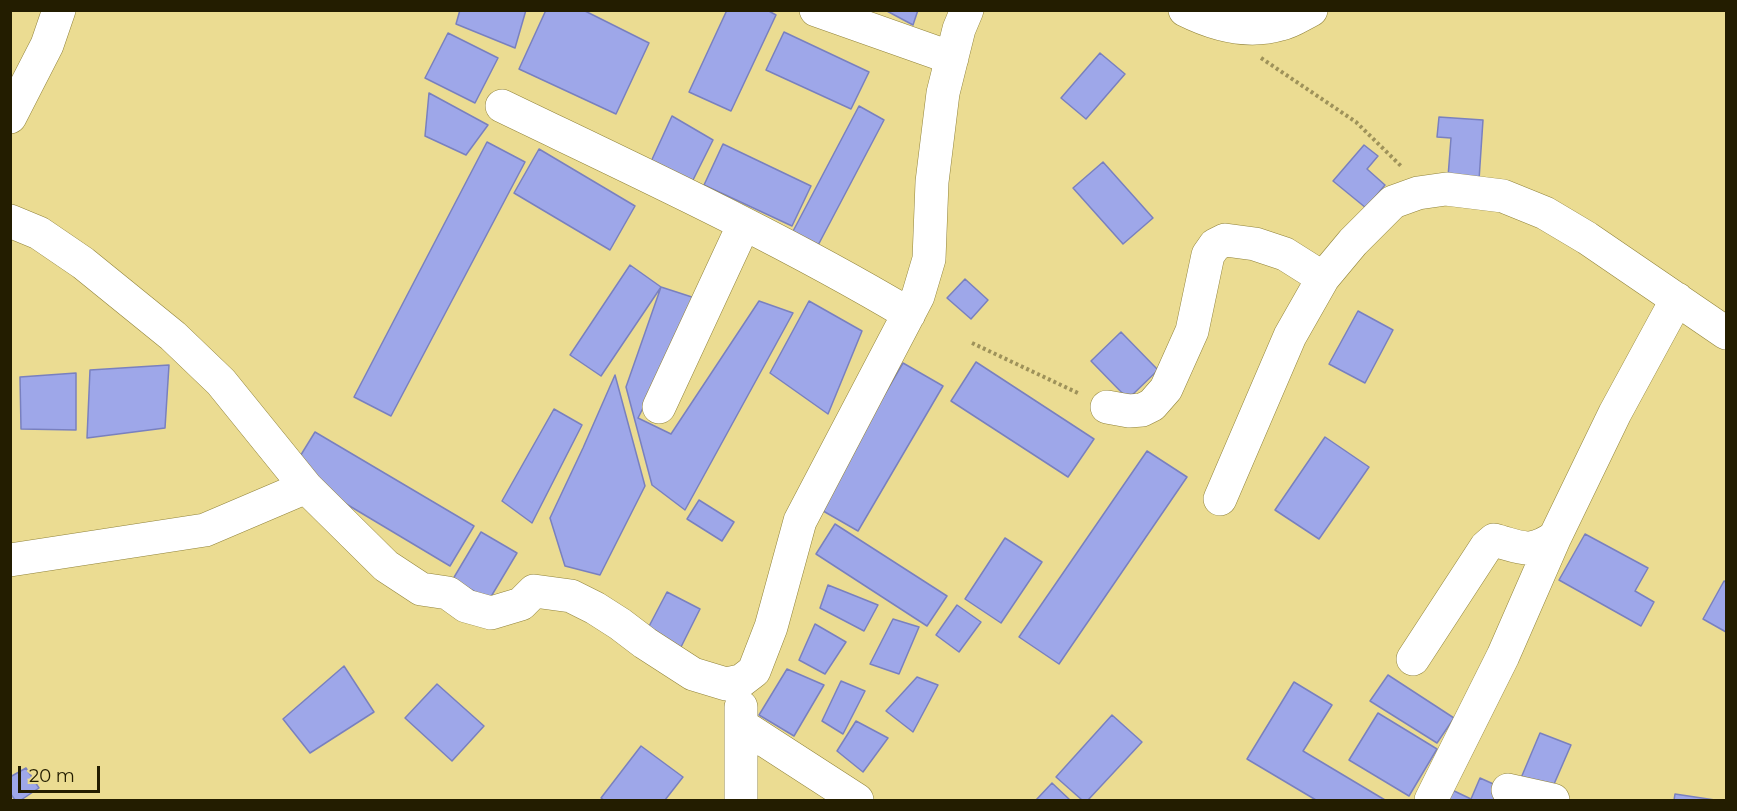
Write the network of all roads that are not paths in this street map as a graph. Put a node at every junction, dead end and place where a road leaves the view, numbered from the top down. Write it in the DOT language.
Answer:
graph roads {
  1 [pos="59,10"];
  2 [pos="816,10"];
  3 [pos="967,10"];
  4 [pos="1185,10"];
  5 [pos="1311,10"];
  6 [pos="952,58"];
  7 [pos="502,106"];
  8 [pos="10,117"];
  9 [pos="10,221"];
  10 [pos="744,225"];
  11 [pos="1323,278"];
  12 [pos="1677,299"];
  13 [pos="909,314"];
  14 [pos="1726,333"];
  15 [pos="659,407"];
  16 [pos="1107,407"];
  17 [pos="306,487"];
  18 [pos="1220,499"];
  19 [pos="1555,537"];
  20 [pos="15,557"];
  21 [pos="1413,659"];
  22 [pos="741,681"];
  23 [pos="741,725"];
  24 [pos="1508,790"];
  25 [pos="741,801"];
  26 [pos="857,801"];
  27 [pos="1431,801"];
  28 [pos="1553,801"];
  1 -- 8 [label="street"];
  2 -- 6 [label="street"];
  3 -- 6 [label="street"];
  4 -- 5 [label="street"];
  6 -- 13 [label="street"];
  7 -- 10 [label="street"];
  9 -- 17 [label="street"];
  10 -- 13 [label="street"];
  10 -- 15 [label="street"];
  11 -- 12 [label="street"];
  11 -- 16 [label="street"];
  11 -- 18 [label="street"];
  12 -- 14 [label="street"];
  12 -- 19 [label="street"];
  13 -- 22 [label="street"];
  17 -- 20 [label="street"];
  17 -- 22 [label="street"];
  19 -- 21 [label="street"];
  19 -- 27 [label="street"];
  22 -- 23 [label="street"];
  23 -- 25 [label="street"];
  23 -- 26 [label="street"];
  24 -- 28 [label="street"];
}
